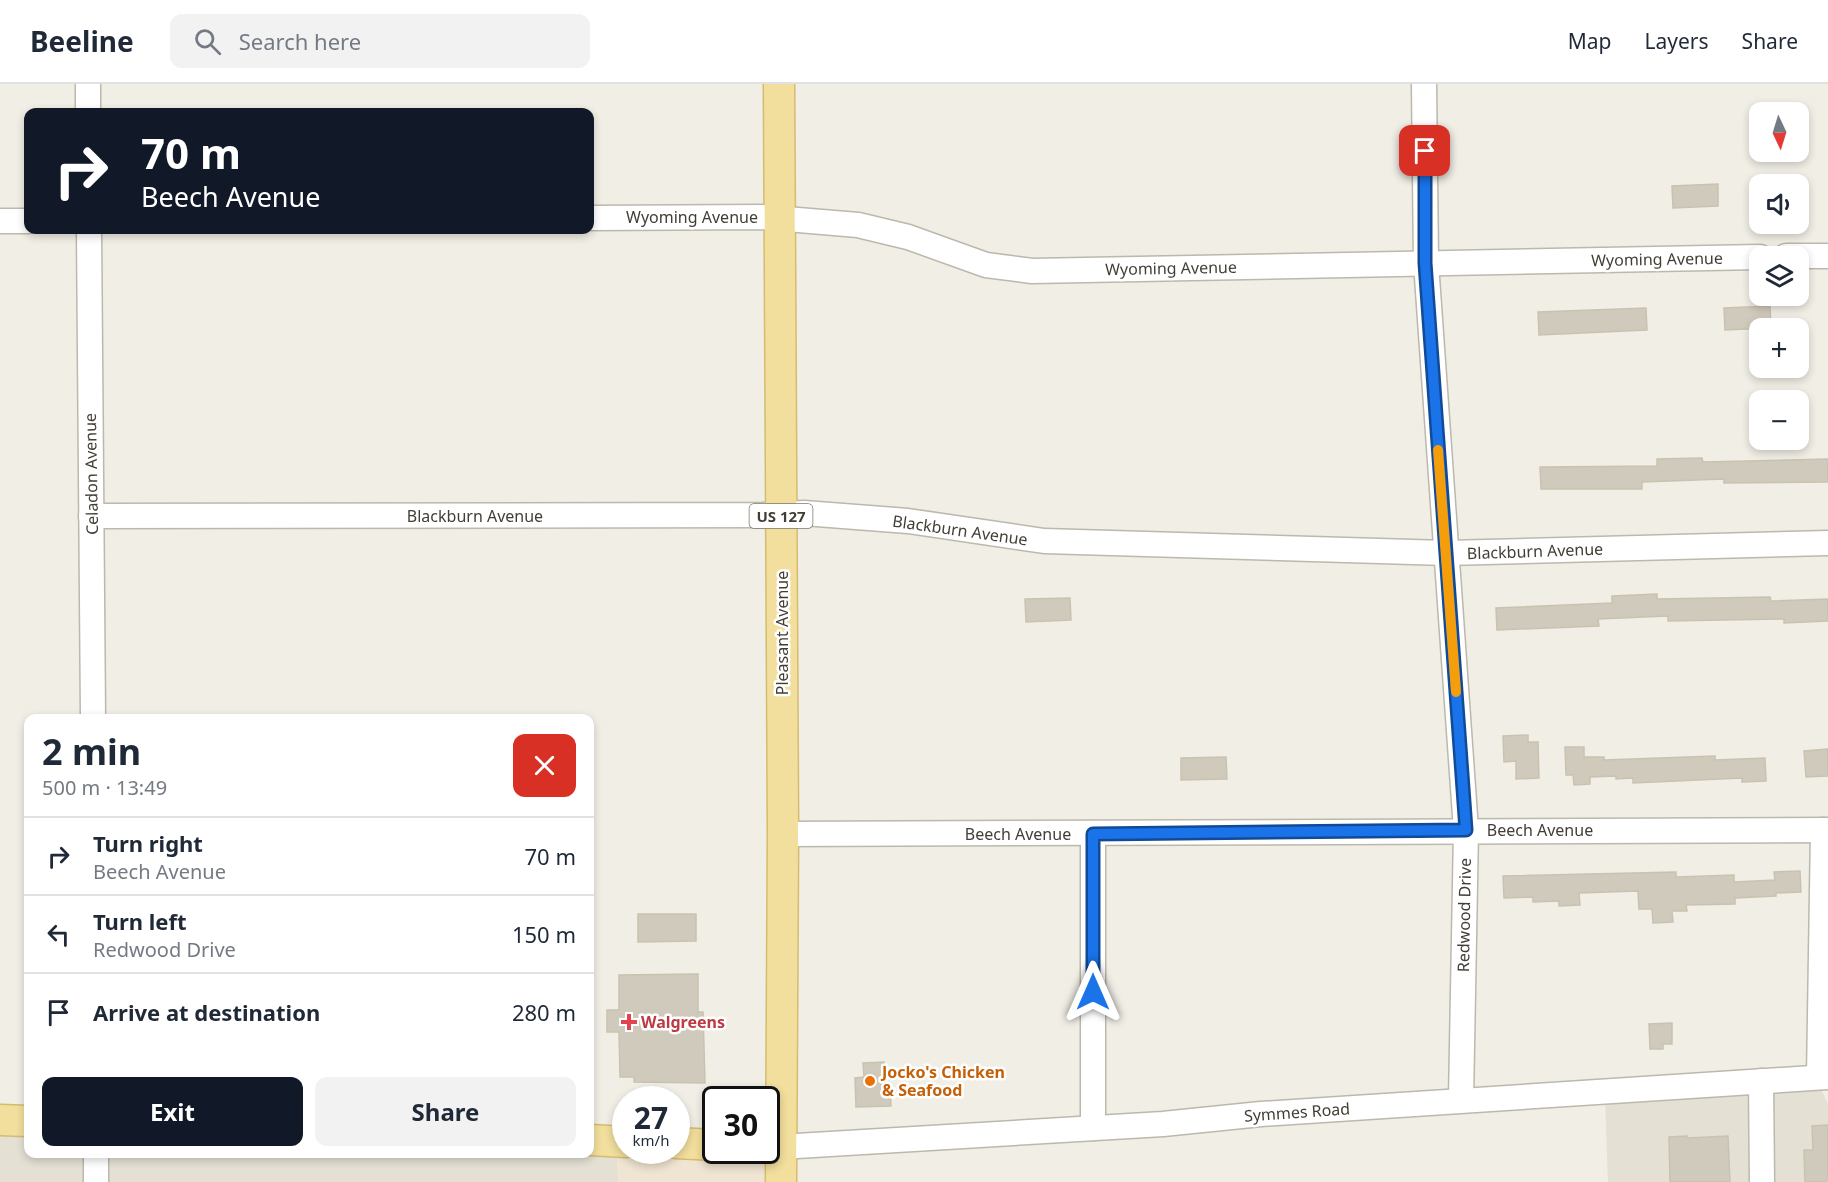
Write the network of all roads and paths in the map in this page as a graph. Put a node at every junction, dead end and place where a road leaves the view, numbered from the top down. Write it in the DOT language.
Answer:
graph roads {
  1 [pos="88,84"];
  2 [pos="778,84"];
  3 [pos="1425,84"];
  4 [pos="88,108"];
  5 [pos="594,218"];
  6 [pos="780,218"];
  7 [pos="0,221"];
  8 [pos="24,221"];
  9 [pos="88,234"];
  10 [pos="1809,256"];
  11 [pos="1828,256"];
  12 [pos="1749,257"];
  13 [pos="1425,263"];
  14 [pos="781,515"];
  15 [pos="91,516"];
  16 [pos="1828,543"];
  17 [pos="1446,553"];
  18 [pos="93,714"];
  19 [pos="1466,830"];
  20 [pos="1825,830"];
  21 [pos="783,834"];
  22 [pos="1093,834"];
  23 [pos="1824,1077"];
  24 [pos="1761,1081"];
  25 [pos="775,1086"];
  26 [pos="1461,1100"];
  27 [pos="0,1120"];
  28 [pos="24,1121"];
  29 [pos="1093,1128"];
  30 [pos="594,1140"];
  31 [pos="612,1141"];
  32 [pos="780,1146"];
  33 [pos="96,1158"];
  34 [pos="777,1164"];
  35 [pos="96,1182"];
  36 [pos="781,1182"];
  37 [pos="1762,1182"];
  1 -- 4 [label="street"];
  2 -- 6 [label="main road, Pleasant Avenue / US 127"];
  3 -- 13 [label="street, Redwood Drive"];
  5 -- 6 [label="street, Wyoming Avenue"];
  6 -- 13 [label="street, Wyoming Avenue"];
  6 -- 14 [label="main road, Pleasant Avenue / US 127"];
  7 -- 8 [label="street"];
  9 -- 15 [label="street, Celadon Avenue"];
  10 -- 11 [label="street"];
  12 -- 13 [label="street, Wyoming Avenue"];
  13 -- 17 [label="street, Redwood Drive"];
  14 -- 15 [label="street, Blackburn Avenue"];
  14 -- 17 [label="street, Blackburn Avenue"];
  14 -- 21 [label="main road, Pleasant Avenue / US 127"];
  15 -- 18 [label="street, Celadon Avenue"];
  16 -- 17 [label="street, Blackburn Avenue"];
  17 -- 19 [label="street, Redwood Drive"];
  19 -- 20 [label="street, Beech Avenue"];
  19 -- 22 [label="street, Beech Avenue"];
  19 -- 26 [label="street, Redwood Drive"];
  20 -- 23 [label="street"];
  21 -- 22 [label="street, Beech Avenue"];
  21 -- 25 [label="main road, Pleasant Avenue / US 127"];
  22 -- 29 [label="street"];
  23 -- 24 [label="street, Symmes Road"];
  24 -- 26 [label="street, Symmes Road"];
  24 -- 37 [label="street"];
  26 -- 29 [label="street, Symmes Road"];
  27 -- 28 [label="main road"];
  29 -- 32 [label="street, Symmes Road"];
  30 -- 31 [label="main road"];
  33 -- 35 [label="street"];
  34 -- 36 [label="main road, Pleasant Avenue / US 127"];
}
